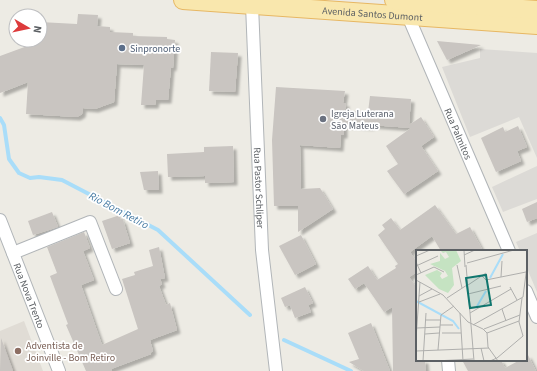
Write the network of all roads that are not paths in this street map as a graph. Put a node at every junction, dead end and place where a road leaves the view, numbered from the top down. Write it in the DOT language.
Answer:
graph roads {
  1 [pos="183,0"];
  2 [pos="401,4"];
  3 [pos="252,5"];
  4 [pos="537,10"];
  5 [pos="537,25"];
  6 [pos="0,220"];
  7 [pos="509,250"];
  8 [pos="13,253"];
  9 [pos="116,289"];
  10 [pos="527,293"];
  11 [pos="537,317"];
  12 [pos="448,361"];
  13 [pos="59,371"];
  14 [pos="276,371"];
  15 [pos="449,371"];
  1 -- 3 [label="main road, Avenida Santos Dumont"];
  2 -- 3 [label="main road, Avenida Santos Dumont"];
  2 -- 4 [label="main road, Avenida Santos Dumont"];
  2 -- 5 [label="main road, Avenida Santos Dumont"];
  2 -- 7 [label="street, Rua Palmitos"];
  3 -- 14 [label="street, Rua Pastor Schliper"];
  6 -- 8 [label="street, Rua Nova Trento"];
  8 -- 9 [label="street"];
  8 -- 13 [label="street, Rua Nova Trento"];
  10 -- 11 [label="street"];
  12 -- 15 [label="street"];
}
